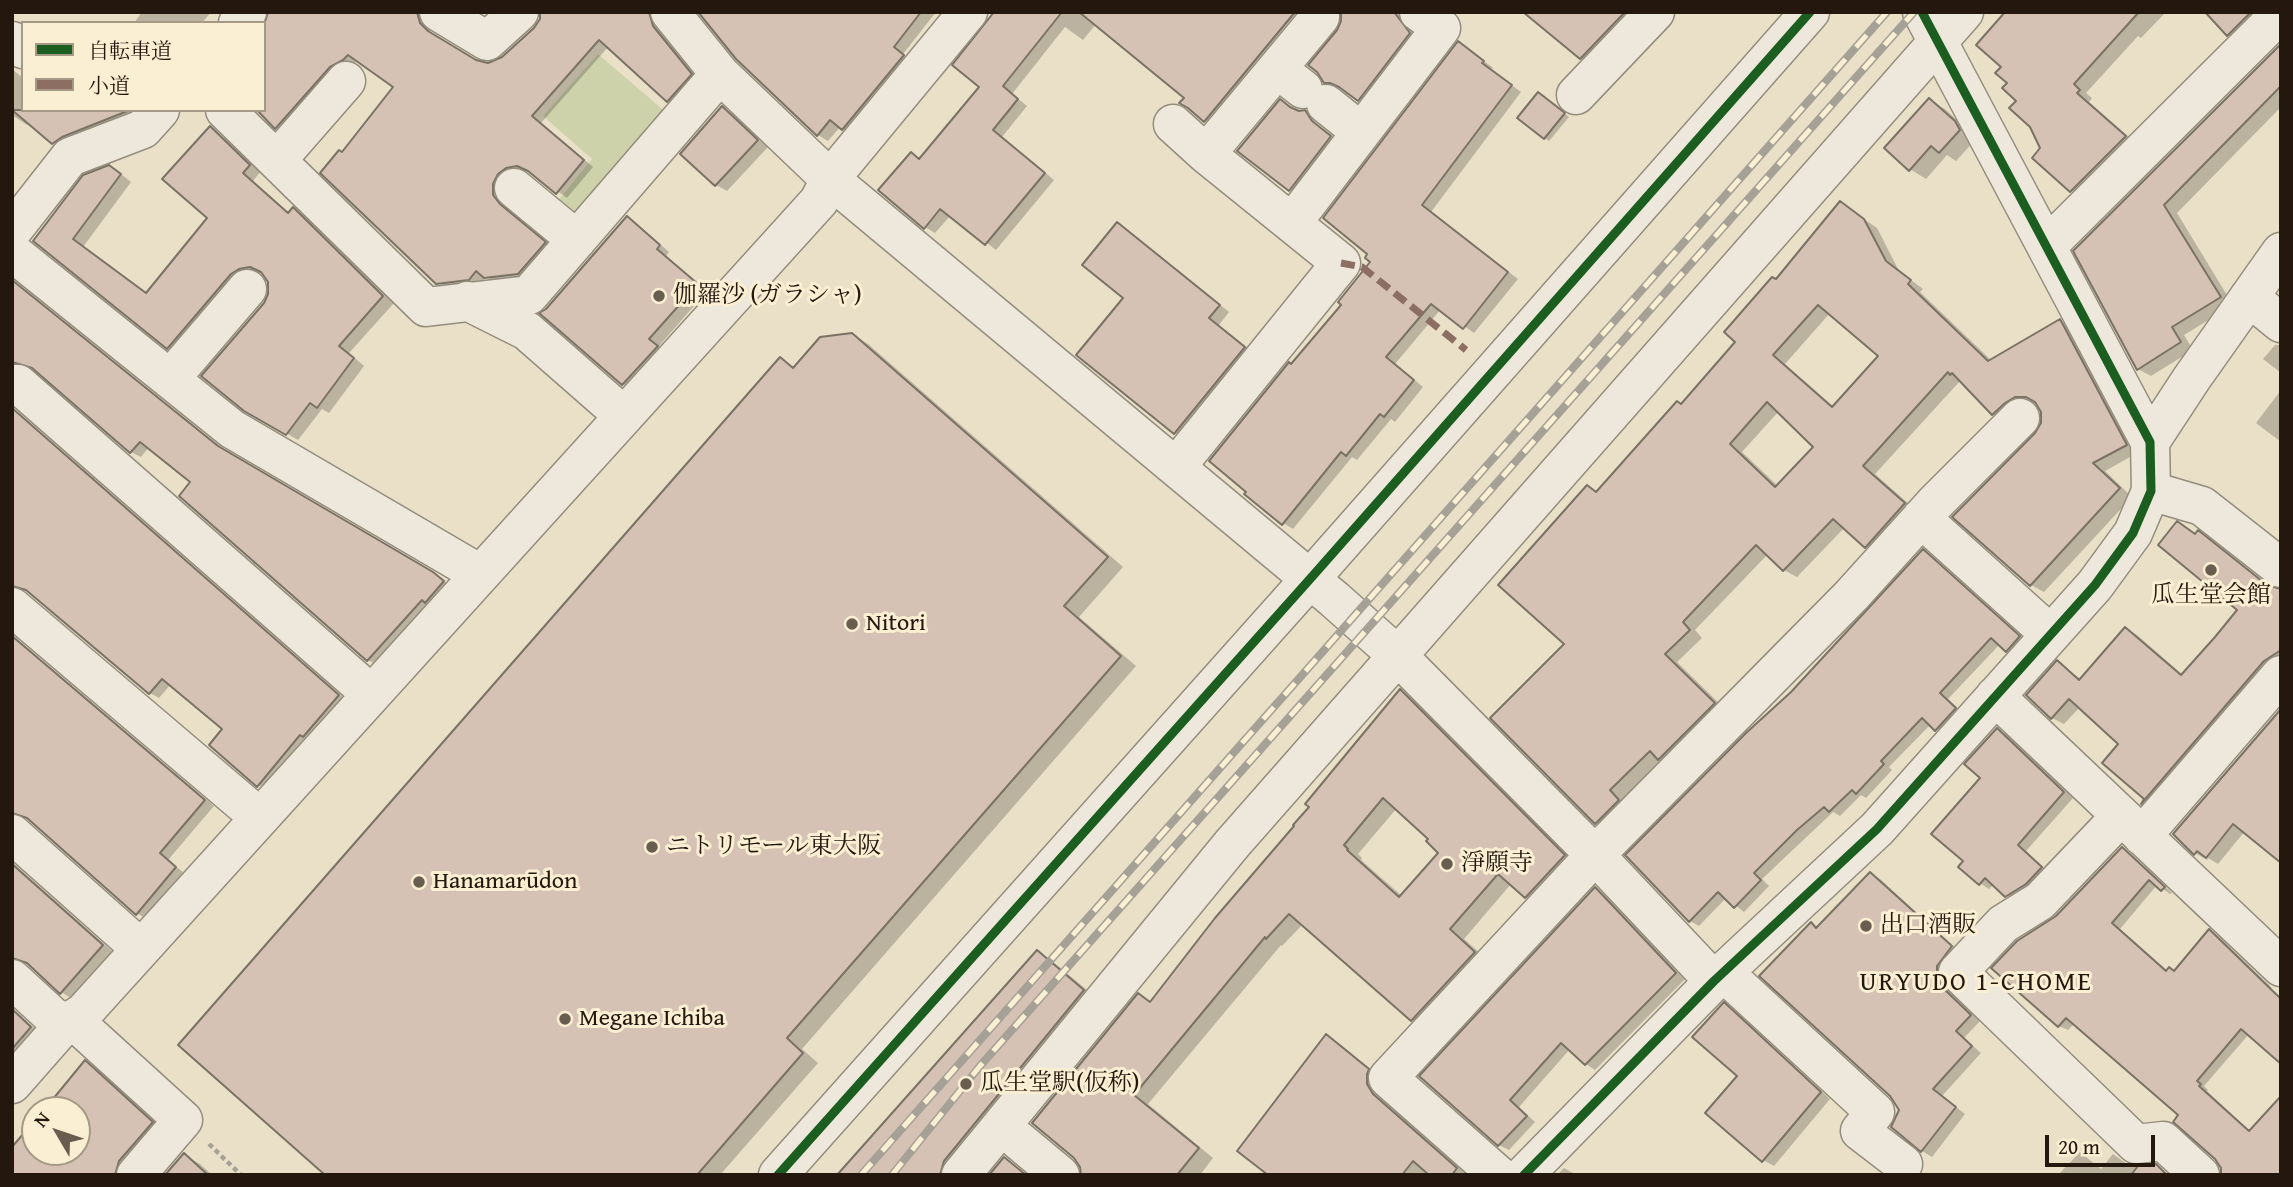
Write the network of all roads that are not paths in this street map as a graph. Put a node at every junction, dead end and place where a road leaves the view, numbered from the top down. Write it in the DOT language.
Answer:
graph roads {
  1 [pos="439,12"];
  2 [pos="519,12"];
  3 [pos="670,12"];
  4 [pos="968,12"];
  5 [pos="1419,12"];
  6 [pos="1655,12"];
  7 [pos="1810,12"];
  8 [pos="1964,12"];
  9 [pos="2281,13"];
  10 [pos="1320,17"];
  11 [pos="1930,27"];
  12 [pos="720,75"];
  13 [pos="346,81"];
  14 [pos="1302,87"];
  15 [pos="1576,95"];
  16 [pos="158,112"];
  17 [pos="227,112"];
  18 [pos="1173,124"];
  19 [pos="1361,132"];
  20 [pos="1206,154"];
  21 [pos="276,160"];
  22 [pos="830,179"];
  23 [pos="514,188"];
  24 [pos="1292,223"];
  25 [pos="12,231"];
  26 [pos="577,240"];
  27 [pos="2048,246"];
  28 [pos="12,252"];
  29 [pos="2281,252"];
  30 [pos="247,289"];
  31 [pos="2249,297"];
  32 [pos="467,301"];
  33 [pos="2281,323"];
  34 [pos="170,379"];
  35 [pos="12,384"];
  36 [pos="624,416"];
  37 [pos="2020,418"];
  38 [pos="2150,442"];
  39 [pos="1176,467"];
  40 [pos="2151,491"];
  41 [pos="1921,518"];
  42 [pos="2281,568"];
  43 [pos="480,574"];
  44 [pos="1310,579"];
  45 [pos="12,607"];
  46 [pos="2050,634"];
  47 [pos="1398,656"];
  48 [pos="2281,675"];
  49 [pos="371,694"];
  50 [pos="1995,696"];
  51 [pos="259,817"];
  52 [pos="2132,826"];
  53 [pos="12,834"];
  54 [pos="1595,855"];
  55 [pos="140,948"];
  56 [pos="2281,967"];
  57 [pos="1718,977"];
  58 [pos="12,979"];
  59 [pos="67,1023"];
  60 [pos="12,1084"];
  61 [pos="1018,1140"];
  62 [pos="1903,1164"];
  63 [pos="136,1175"];
  64 [pos="778,1175"];
  65 [pos="961,1175"];
  66 [pos="1060,1175"];
  67 [pos="1497,1175"];
  68 [pos="1524,1175"];
  69 [pos="2200,1175"];
  1 -- 2 [label="street"];
  3 -- 12 [label="street"];
  4 -- 22 [label="street"];
  5 -- 19 [label="street"];
  6 -- 15 [label="street"];
  7 -- 44 [label="street"];
  8 -- 11 [label="street"];
  9 -- 27 [label="street"];
  10 -- 14 [label="street"];
  11 -- 27 [label="street"];
  11 -- 47 [label="street"];
  12 -- 22 [label="street"];
  12 -- 26 [label="street"];
  13 -- 21 [label="street"];
  14 -- 19 [label="street"];
  14 -- 20 [label="street"];
  16 -- 25 [label="street"];
  17 -- 21 [label="street"];
  18 -- 20 [label="street"];
  19 -- 24 [label="street"];
  20 -- 24 [label="street"];
  21 -- 32 [label="street"];
  22 -- 36 [label="street"];
  22 -- 39 [label="street"];
  23 -- 26 [label="street"];
  24 -- 39 [label="street"];
  26 -- 32 [label="street"];
  27 -- 38 [label="street"];
  28 -- 34 [label="street"];
  29 -- 31 [label="street"];
  30 -- 34 [label="street"];
  31 -- 33 [label="street"];
  31 -- 38 [label="street"];
  32 -- 36 [label="street"];
  34 -- 43 [label="street"];
  35 -- 49 [label="street"];
  36 -- 43 [label="street"];
  37 -- 41 [label="street"];
  38 -- 40 [label="street"];
  39 -- 44 [label="street"];
  40 -- 42 [label="street"];
  40 -- 46 [label="street"];
  41 -- 46 [label="street"];
  41 -- 54 [label="street"];
  43 -- 49 [label="street"];
  44 -- 47 [label="street"];
  44 -- 64 [label="street"];
  45 -- 51 [label="street"];
  46 -- 50 [label="street"];
  47 -- 54 [label="street"];
  47 -- 65 [label="street"];
  48 -- 52 [label="street"];
  49 -- 51 [label="street"];
  50 -- 52 [label="street"];
  50 -- 57 [label="street"];
  51 -- 55 [label="street"];
  52 -- 56 [label="street"];
  52 -- 69 [label="street"];
  53 -- 55 [label="street"];
  54 -- 57 [label="street"];
  54 -- 67 [label="street"];
  55 -- 59 [label="street"];
  57 -- 62 [label="street"];
  57 -- 68 [label="street"];
  58 -- 59 [label="street"];
  59 -- 60 [label="street"];
  59 -- 63 [label="street"];
  61 -- 66 [label="street"];
}
